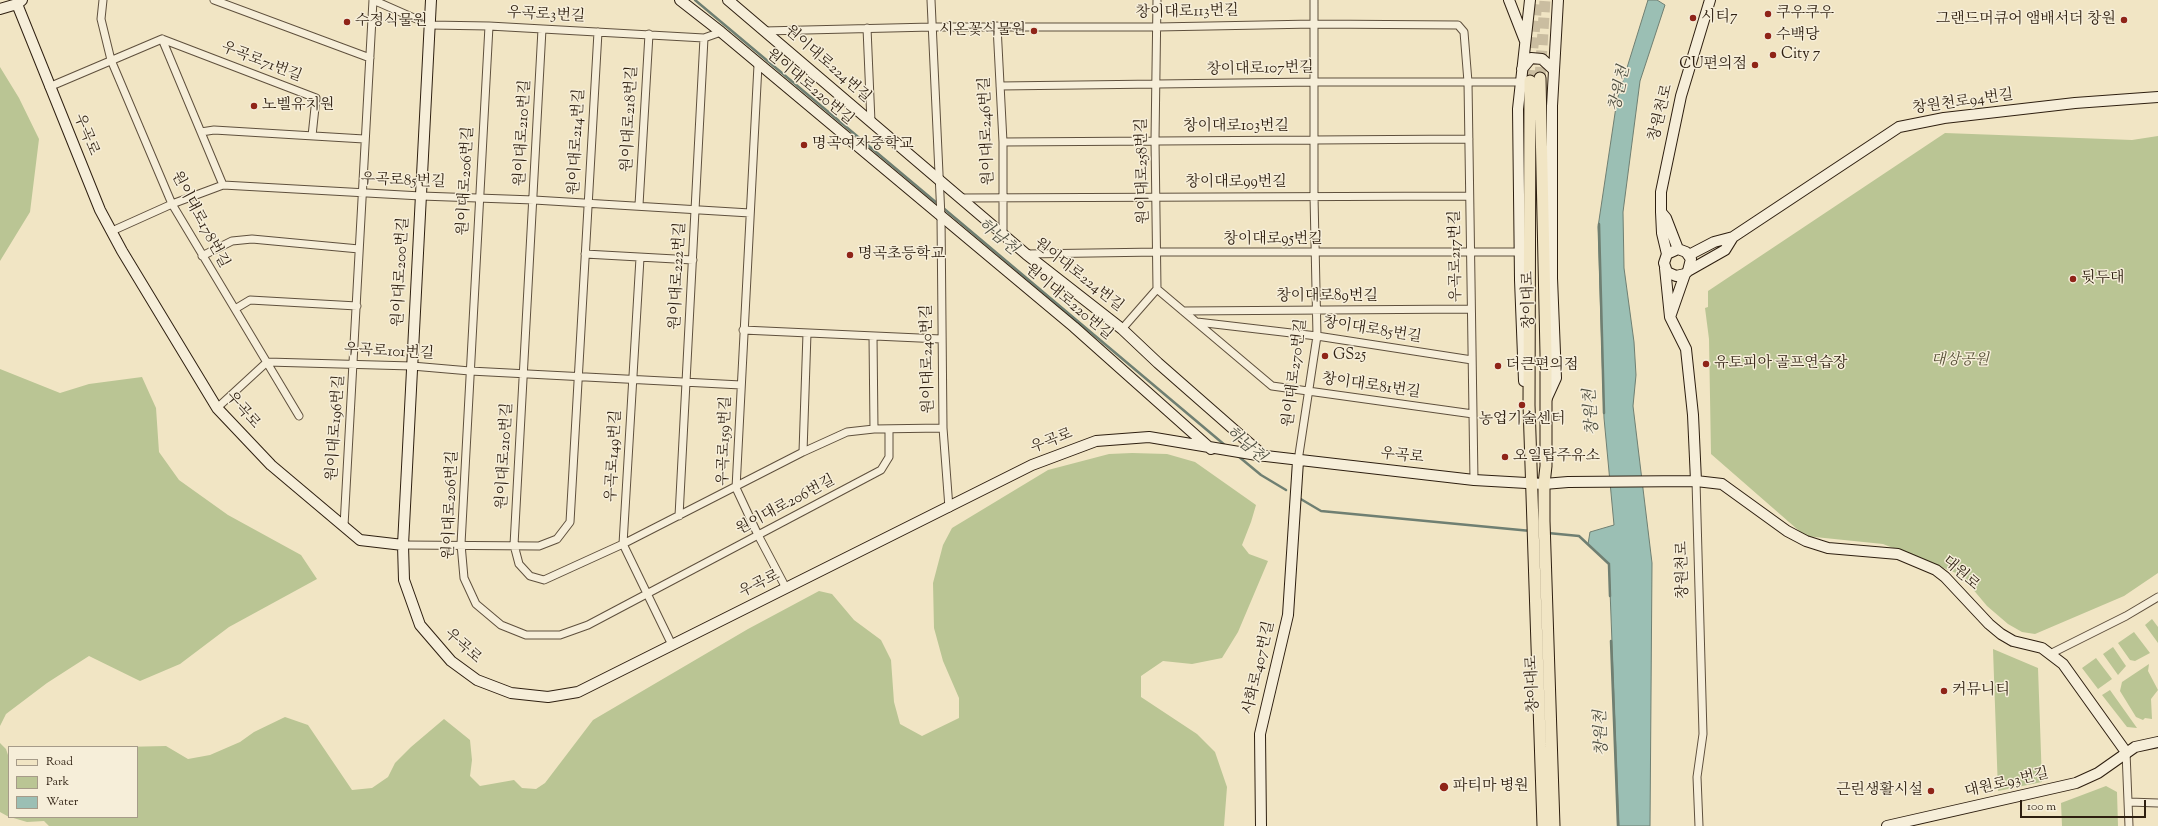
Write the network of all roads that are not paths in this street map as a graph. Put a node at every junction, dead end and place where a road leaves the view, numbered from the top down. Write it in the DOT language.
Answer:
graph roads {
  1 [pos="104,0"];
  2 [pos="373,0"];
  3 [pos="431,0"];
  4 [pos="680,0"];
  5 [pos="728,0"];
  6 [pos="931,0"];
  7 [pos="1157,0"];
  8 [pos="1314,0"];
  9 [pos="1509,0"];
  10 [pos="1530,0"];
  11 [pos="1558,0"];
  12 [pos="1563,0"];
  13 [pos="1710,0"];
  14 [pos="216,1"];
  15 [pos="20,2"];
  16 [pos="0,9"];
  17 [pos="1557,11"];
  18 [pos="1314,24"];
  19 [pos="430,25"];
  20 [pos="489,26"];
  21 [pos="997,26"];
  22 [pos="932,27"];
  23 [pos="1157,27"];
  24 [pos="867,28"];
  25 [pos="542,29"];
  26 [pos="764,31"];
  27 [pos="598,32"];
  28 [pos="721,32"];
  29 [pos="1464,32"];
  30 [pos="649,34"];
  31 [pos="704,38"];
  32 [pos="162,39"];
  33 [pos="1525,43"];
  34 [pos="370,58"];
  35 [pos="112,60"];
  36 [pos="758,65"];
  37 [pos="1522,69"];
  38 [pos="1554,70"];
  39 [pos="1530,80"];
  40 [pos="1315,82"];
  41 [pos="1468,82"];
  42 [pos="1157,84"];
  43 [pos="1000,86"];
  44 [pos="49,87"];
  45 [pos="2158,97"];
  46 [pos="871,122"];
  47 [pos="201,132"];
  48 [pos="312,136"];
  49 [pos="364,139"];
  50 [pos="1469,139"];
  51 [pos="1155,140"];
  52 [pos="1315,141"];
  53 [pos="1003,142"];
  54 [pos="939,183"];
  55 [pos="223,185"];
  56 [pos="362,193"];
  57 [pos="421,196"];
  58 [pos="1157,196"];
  59 [pos="1314,196"];
  60 [pos="1469,196"];
  61 [pos="479,197"];
  62 [pos="960,198"];
  63 [pos="1003,198"];
  64 [pos="534,200"];
  65 [pos="588,203"];
  66 [pos="172,204"];
  67 [pos="639,206"];
  68 [pos="695,210"];
  69 [pos="1661,212"];
  70 [pos="750,213"];
  71 [pos="940,213"];
  72 [pos="112,231"];
  73 [pos="1003,234"];
  74 [pos="1733,237"];
  75 [pos="359,249"];
  76 [pos="1678,249"];
  77 [pos="1158,252"];
  78 [pos="1470,252"];
  79 [pos="1519,252"];
  80 [pos="1316,253"];
  81 [pos="589,254"];
  82 [pos="1026,254"];
  83 [pos="1667,254"];
  84 [pos="1689,255"];
  85 [pos="202,256"];
  86 [pos="640,258"];
  87 [pos="689,260"];
  88 [pos="1665,268"];
  89 [pos="1686,273"];
  90 [pos="1157,289"];
  91 [pos="357,306"];
  92 [pos="235,309"];
  93 [pos="1316,309"];
  94 [pos="1471,309"];
  95 [pos="1183,311"];
  96 [pos="1670,317"];
  97 [pos="1196,322"];
  98 [pos="1122,329"];
  99 [pos="744,330"];
  100 [pos="807,333"];
  101 [pos="873,336"];
  102 [pos="1317,336"];
  103 [pos="941,339"];
  104 [pos="1472,360"];
  105 [pos="267,362"];
  106 [pos="354,364"];
  107 [pos="412,366"];
  108 [pos="470,371"];
  109 [pos="524,373"];
  110 [pos="577,375"];
  111 [pos="633,380"];
  112 [pos="687,383"];
  113 [pos="741,385"];
  114 [pos="1309,391"];
  115 [pos="1546,400"];
  116 [pos="1529,405"];
  117 [pos="217,408"];
  118 [pos="1473,414"];
  119 [pos="299,416"];
  120 [pos="943,428"];
  121 [pos="874,429"];
  122 [pos="889,429"];
  123 [pos="1214,450"];
  124 [pos="803,452"];
  125 [pos="1260,456"];
  126 [pos="1298,460"];
  127 [pos="1474,480"];
  128 [pos="1696,481"];
  129 [pos="1532,483"];
  130 [pos="1544,484"];
  131 [pos="736,488"];
  132 [pos="949,508"];
  133 [pos="679,516"];
  134 [pos="344,526"];
  135 [pos="758,535"];
  136 [pos="461,544"];
  137 [pos="623,544"];
  138 [pos="403,545"];
  139 [pos="514,546"];
  140 [pos="786,588"];
  141 [pos="647,592"];
  142 [pos="2158,597"];
  143 [pos="672,645"];
  144 [pos="2050,654"];
  145 [pos="2158,742"];
  146 [pos="2126,752"];
  147 [pos="2129,802"];
  148 [pos="2158,803"];
  149 [pos="1261,826"];
  150 [pos="1543,826"];
  151 [pos="1554,826"];
  152 [pos="1699,826"];
  153 [pos="1887,826"];
  154 [pos="2128,826"];
  1 -- 35 [label="street, 원이대로178번길"];
  2 -- 19 [label="street, 우곡로3번길"];
  2 -- 34 [label="street, 원이대로196번길"];
  3 -- 19 [label="street, 원이대로200번길"];
  4 -- 28 [label="street, 원이대로220번길"];
  5 -- 26 [label="street, 원이대로224번길"];
  6 -- 22 [label="street"];
  7 -- 23 [label="street, 원이대로258번길"];
  8 -- 18 [label="street, 원이대로270번길"];
  9 -- 33 [label="street"];
  10 -- 33 [label="street"];
  11 -- 17 [label="street"];
  12 -- 17 [label="street"];
  13 -- 69 [label="street, 창원천로"];
  14 -- 34 [label="street"];
  15 -- 16 [label="street, 우곡로"];
  15 -- 44 [label="street, 우곡로"];
  17 -- 38 [label="street"];
  18 -- 23 [label="street, 창이대로113번길"];
  18 -- 29 [label="street, 창이대로113번길"];
  18 -- 40 [label="street, 원이대로270번길"];
  19 -- 20 [label="street, 우곡로3번길"];
  19 -- 57 [label="street, 원이대로200번길"];
  20 -- 25 [label="street, 우곡로3번길"];
  20 -- 61 [label="street, 원이대로206번길"];
  21 -- 22 [label="street, 창이대로113번길"];
  21 -- 23 [label="street, 창이대로113번길"];
  21 -- 43 [label="street, 원이대로246번길"];
  22 -- 24 [label="street, 원이대로224번길"];
  22 -- 54 [label="street"];
  23 -- 42 [label="street, 원이대로258번길"];
  24 -- 26 [label="street, 원이대로224번길"];
  24 -- 46 [label="street, 원이대로224번길"];
  25 -- 27 [label="street, 우곡로3번길"];
  25 -- 64 [label="street, 원이대로210번길"];
  26 -- 46 [label="street, 원이대로224번길"];
  27 -- 30 [label="street, 우곡로3번길"];
  27 -- 65 [label="street, 원이대로214번길"];
  28 -- 31 [label="street, 우곡로3번길"];
  28 -- 36 [label="street, 원이대로220번길"];
  29 -- 41 [label="street, 우곡로217번길"];
  30 -- 31 [label="street, 우곡로3번길"];
  30 -- 67 [label="street, 원이대로218번길"];
  31 -- 68 [label="street, 원이대로222번길"];
  32 -- 35 [label="street"];
  32 -- 47 [label="street"];
  32 -- 48 [label="street, 우곡로71번길"];
  33 -- 37 [label="street"];
  34 -- 49 [label="street, 원이대로196번길"];
  35 -- 44 [label="street"];
  35 -- 66 [label="street, 원이대로178번길"];
  36 -- 70 [label="street, 우곡로159번길"];
  36 -- 71 [label="street, 원이대로220번길"];
  37 -- 38 [label="street"];
  37 -- 39 [label="street"];
  38 -- 115 [label="street"];
  39 -- 41 [label="street, 창이대로107번길"];
  39 -- 79 [label="street"];
  39 -- 115 [label="main road, 창이대로"];
  39 -- 116 [label="main road, 창이대로"];
  40 -- 41 [label="street, 창이대로107번길"];
  40 -- 42 [label="street, 창이대로107번길"];
  40 -- 52 [label="street, 원이대로270번길"];
  41 -- 50 [label="street, 우곡로217번길"];
  42 -- 43 [label="street, 창이대로107번길"];
  42 -- 51 [label="street, 원이대로258번길"];
  43 -- 53 [label="street, 원이대로246번길"];
  44 -- 72 [label="street, 우곡로"];
  45 -- 74 [label="street, 창원천로94번길"];
  46 -- 54 [label="street, 원이대로224번길"];
  47 -- 48 [label="street"];
  47 -- 55 [label="street"];
  48 -- 49 [label="street"];
  49 -- 56 [label="street, 원이대로196번길"];
  50 -- 52 [label="street, 창이대로103번길"];
  50 -- 60 [label="street, 우곡로217번길"];
  51 -- 52 [label="street, 창이대로103번길"];
  51 -- 53 [label="street, 창이대로103번길"];
  51 -- 58 [label="street, 원이대로258번길"];
  52 -- 59 [label="street, 원이대로270번길"];
  53 -- 63 [label="street, 원이대로246번길"];
  54 -- 62 [label="street, 원이대로224번길"];
  54 -- 71 [label="street, 원이대로240번길"];
  55 -- 56 [label="street, 우곡로85번길"];
  55 -- 66 [label="street, 우곡로85번길"];
  56 -- 57 [label="street, 우곡로85번길"];
  56 -- 75 [label="street, 원이대로196번길"];
  57 -- 61 [label="street, 우곡로85번길"];
  57 -- 107 [label="street, 원이대로200번길"];
  58 -- 59 [label="street, 창이대로99번길"];
  58 -- 63 [label="street, 창이대로99번길"];
  58 -- 77 [label="street, 원이대로258번길"];
  59 -- 60 [label="street, 창이대로99번길"];
  59 -- 80 [label="street, 원이대로270번길"];
  60 -- 78 [label="street, 우곡로217번길"];
  61 -- 64 [label="street, 우곡로85번길"];
  61 -- 108 [label="street, 원이대로206번길"];
  62 -- 63 [label="street, 창이대로99번길"];
  62 -- 73 [label="street, 원이대로224번길"];
  63 -- 73 [label="street, 원이대로246번길"];
  64 -- 65 [label="street, 우곡로85번길"];
  64 -- 109 [label="street, 원이대로210번길"];
  65 -- 67 [label="street, 우곡로85번길"];
  65 -- 81 [label="street, 원이대로214번길"];
  66 -- 72 [label="street, 우곡로85번길"];
  66 -- 85 [label="street, 원이대로178번길"];
  67 -- 68 [label="street, 우곡로85번길"];
  68 -- 70 [label="street, 우곡로85번길"];
  68 -- 87 [label="street, 원이대로222번길"];
  69 -- 76 [label="street"];
  69 -- 83 [label="street, 창원천로"];
  70 -- 99 [label="street, 우곡로159번길"];
  71 -- 103 [label="street, 원이대로240번길"];
  71 -- 123 [label="street, 원이대로220번길"];
  72 -- 117 [label="street, 우곡로"];
  73 -- 82 [label="street, 원이대로224번길"];
  74 -- 84 [label="street"];
  74 -- 89 [label="street"];
  75 -- 85 [label="street"];
  75 -- 91 [label="street, 원이대로196번길"];
  76 -- 83 [label="street"];
  76 -- 84 [label="street"];
  77 -- 80 [label="street, 창이대로95번길"];
  77 -- 82 [label="street, 창이대로95번길"];
  77 -- 90 [label="street, 원이대로258번길"];
  78 -- 79 [label="street, 창이대로95번길"];
  78 -- 80 [label="street, 창이대로95번길"];
  78 -- 94 [label="street, 우곡로217번길"];
  79 -- 116 [label="street"];
  80 -- 93 [label="street, 원이대로270번길"];
  81 -- 86 [label="street"];
  81 -- 87 [label="street"];
  81 -- 110 [label="street, 원이대로214번길"];
  82 -- 98 [label="street, 원이대로224번길"];
  83 -- 88 [label="street"];
  84 -- 89 [label="street"];
  85 -- 92 [label="street, 원이대로178번길"];
  86 -- 87 [label="street"];
  86 -- 111 [label="street, 우곡로149번길"];
  87 -- 112 [label="street, 원이대로222번길"];
  88 -- 89 [label="street"];
  88 -- 96 [label="street"];
  89 -- 96 [label="street"];
  90 -- 95 [label="street, 창이대로81번길"];
  90 -- 98 [label="street"];
  91 -- 92 [label="street"];
  91 -- 106 [label="street, 원이대로196번길"];
  92 -- 105 [label="street, 원이대로178번길"];
  93 -- 94 [label="street, 창이대로89번길"];
  93 -- 95 [label="street, 창이대로89번길"];
  93 -- 102 [label="street, 원이대로270번길"];
  94 -- 104 [label="street, 우곡로217번길"];
  95 -- 97 [label="street, 창이대로81번길"];
  96 -- 128 [label="street, 창원천로"];
  97 -- 102 [label="street, 창이대로85번길"];
  97 -- 114 [label="street, 창이대로81번길"];
  98 -- 125 [label="street, 원이대로224번길"];
  99 -- 100 [label="street"];
  99 -- 113 [label="street, 우곡로159번길"];
  100 -- 101 [label="street"];
  100 -- 124 [label="street"];
  101 -- 103 [label="street"];
  101 -- 121 [label="street"];
  102 -- 104 [label="street, 창이대로85번길"];
  102 -- 114 [label="street, 원이대로270번길"];
  103 -- 120 [label="street, 원이대로240번길"];
  104 -- 118 [label="street, 우곡로217번길"];
  105 -- 106 [label="street, 우곡로101번길"];
  105 -- 117 [label="street"];
  105 -- 119 [label="street, 원이대로178번길"];
  106 -- 107 [label="street, 우곡로101번길"];
  106 -- 134 [label="street, 원이대로196번길"];
  107 -- 108 [label="street, 우곡로101번길"];
  107 -- 138 [label="street, 원이대로200번길"];
  108 -- 109 [label="street, 우곡로101번길"];
  108 -- 136 [label="street, 원이대로206번길"];
  109 -- 110 [label="street, 우곡로101번길"];
  109 -- 139 [label="street, 원이대로210번길"];
  110 -- 111 [label="street, 우곡로101번길"];
  110 -- 139 [label="street"];
  111 -- 112 [label="street, 우곡로101번길"];
  111 -- 137 [label="street, 우곡로149번길"];
  112 -- 113 [label="street, 우곡로101번길"];
  112 -- 133 [label="street, 원이대로222번길"];
  113 -- 131 [label="street, 우곡로159번길"];
  114 -- 118 [label="street, 창이대로81번길"];
  114 -- 126 [label="street, 원이대로270번길"];
  115 -- 130 [label="main road, 창이대로"];
  116 -- 129 [label="main road, 창이대로"];
  117 -- 134 [label="street, 우곡로"];
  118 -- 127 [label="street, 우곡로217번길"];
  120 -- 122 [label="street, 원이대로210번길"];
  120 -- 132 [label="street, 원이대로240번길"];
  121 -- 122 [label="street, 원이대로210번길"];
  121 -- 124 [label="street, 원이대로210번길"];
  122 -- 135 [label="street, 원이대로206번길"];
  123 -- 125 [label="street, 우곡로"];
  123 -- 132 [label="street, 우곡로"];
  124 -- 131 [label="street, 원이대로210번길"];
  125 -- 126 [label="street, 우곡로"];
  126 -- 127 [label="street, 우곡로"];
  126 -- 149 [label="street, 사화로407번길"];
  127 -- 129 [label="street, 우곡로"];
  128 -- 130 [label="street, 대원로"];
  128 -- 144 [label="street, 대원로"];
  128 -- 152 [label="street, 창원천로"];
  129 -- 130 [label="street, 우곡로"];
  129 -- 150 [label="main road, 창이대로"];
  130 -- 151 [label="main road, 창이대로"];
  131 -- 133 [label="street, 원이대로210번길"];
  131 -- 135 [label="street, 우곡로159번길"];
  132 -- 140 [label="street, 우곡로"];
  133 -- 137 [label="street, 원이대로210번길"];
  134 -- 138 [label="street, 우곡로"];
  135 -- 140 [label="street, 우곡로159번길"];
  135 -- 141 [label="street, 원이대로206번길"];
  136 -- 138 [label="street"];
  136 -- 139 [label="street"];
  136 -- 141 [label="street, 원이대로206번길"];
  137 -- 139 [label="street, 원이대로210번길"];
  137 -- 141 [label="street"];
  138 -- 143 [label="street, 우곡로"];
  140 -- 143 [label="street, 우곡로"];
  141 -- 143 [label="street"];
  142 -- 144 [label="street"];
  144 -- 146 [label="street, 대원로"];
  145 -- 146 [label="street"];
  146 -- 147 [label="street"];
  146 -- 153 [label="street, 대원로93번길"];
  147 -- 148 [label="street"];
  147 -- 154 [label="street"];
}
